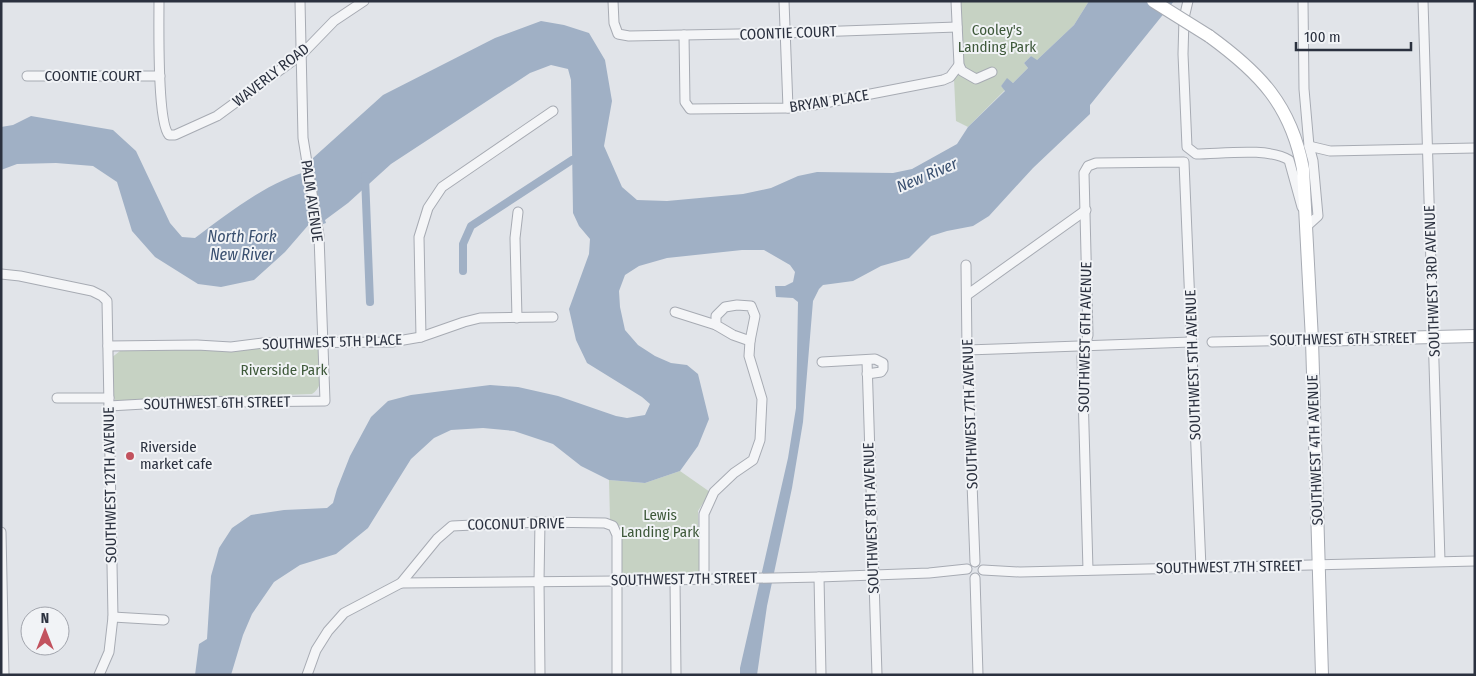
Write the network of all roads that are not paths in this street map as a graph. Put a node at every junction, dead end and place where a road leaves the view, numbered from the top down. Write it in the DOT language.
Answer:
graph roads {
  1 [pos="159,1"];
  2 [pos="300,1"];
  3 [pos="364,1"];
  4 [pos="613,1"];
  5 [pos="784,1"];
  6 [pos="956,1"];
  7 [pos="1153,1"];
  8 [pos="1188,1"];
  9 [pos="1303,1"];
  10 [pos="1423,1"];
  11 [pos="957,27"];
  12 [pos="785,33"];
  13 [pos="684,36"];
  14 [pos="302,54"];
  15 [pos="959,65"];
  16 [pos="992,72"];
  17 [pos="27,76"];
  18 [pos="160,76"];
  19 [pos="788,108"];
  20 [pos="552,111"];
  21 [pos="1309,146"];
  22 [pos="1475,148"];
  23 [pos="1428,149"];
  24 [pos="1330,151"];
  25 [pos="1313,161"];
  26 [pos="1088,166"];
  27 [pos="1086,210"];
  28 [pos="1306,211"];
  29 [pos="518,212"];
  30 [pos="1307,226"];
  31 [pos="966,265"];
  32 [pos="1,274"];
  33 [pos="967,295"];
  34 [pos="675,312"];
  35 [pos="553,317"];
  36 [pos="517,318"];
  37 [pos="716,325"];
  38 [pos="1475,336"];
  39 [pos="421,337"];
  40 [pos="1434,338"];
  41 [pos="750,340"];
  42 [pos="1312,340"];
  43 [pos="324,342"];
  44 [pos="1191,342"];
  45 [pos="1212,342"];
  46 [pos="108,346"];
  47 [pos="1085,346"];
  48 [pos="967,350"];
  49 [pos="867,361"];
  50 [pos="822,362"];
  51 [pos="867,374"];
  52 [pos="57,398"];
  53 [pos="325,401"];
  54 [pos="109,402"];
  55 [pos="540,522"];
  56 [pos="1,532"];
  57 [pos="1,554"];
  58 [pos="1440,561"];
  59 [pos="1475,561"];
  60 [pos="975,562"];
  61 [pos="1319,565"];
  62 [pos="1201,568"];
  63 [pos="967,569"];
  64 [pos="983,570"];
  65 [pos="1088,570"];
  66 [pos="872,574"];
  67 [pos="819,576"];
  68 [pos="704,578"];
  69 [pos="976,578"];
  70 [pos="675,580"];
  71 [pos="538,581"];
  72 [pos="617,581"];
  73 [pos="400,582"];
  74 [pos="113,617"];
  75 [pos="164,620"];
  76 [pos="4,675"];
  77 [pos="99,675"];
  78 [pos="307,675"];
  79 [pos="540,675"];
  80 [pos="617,675"];
  81 [pos="676,675"];
  82 [pos="821,675"];
  83 [pos="876,675"];
  84 [pos="978,675"];
  85 [pos="1322,675"];
  1 -- 18 [label="street"];
  2 -- 14 [label="street, PALM AVENUE"];
  3 -- 14 [label="street, WAVERLY ROAD"];
  4 -- 13 [label="street, COONTIE COURT"];
  5 -- 12 [label="street"];
  6 -- 11 [label="street"];
  7 -- 28 [label="main road, SOUTHWEST 4TH AVENUE, bridge"];
  8 -- 28 [label="street"];
  9 -- 21 [label="street, SOUTHWEST 4TH AVENUE"];
  10 -- 23 [label="street, SOUTHWEST 3RD AVENUE"];
  11 -- 12 [label="street, COONTIE COURT"];
  11 -- 15 [label="street"];
  12 -- 13 [label="street, COONTIE COURT"];
  12 -- 19 [label="street"];
  13 -- 19 [label="street, BRYAN PLACE"];
  14 -- 18 [label="street, WAVERLY ROAD"];
  14 -- 43 [label="street, PALM AVENUE"];
  15 -- 16 [label="street"];
  15 -- 19 [label="street, BRYAN PLACE"];
  17 -- 18 [label="street, COONTIE COURT"];
  20 -- 39 [label="street"];
  21 -- 24 [label="street"];
  21 -- 25 [label="street, SOUTHWEST 4TH AVENUE"];
  22 -- 23 [label="street"];
  23 -- 24 [label="street"];
  23 -- 40 [label="street, SOUTHWEST 3RD AVENUE"];
  24 -- 25 [label="street"];
  25 -- 30 [label="street, SOUTHWEST 4TH AVENUE"];
  26 -- 27 [label="street, SOUTHWEST 6TH AVENUE"];
  26 -- 44 [label="street, SOUTHWEST 5TH AVENUE"];
  27 -- 33 [label="street"];
  27 -- 47 [label="street, SOUTHWEST 6TH AVENUE"];
  28 -- 30 [label="main road, SOUTHWEST 4TH AVENUE"];
  29 -- 36 [label="street"];
  30 -- 42 [label="main road, SOUTHWEST 4TH AVENUE"];
  31 -- 33 [label="street, SOUTHWEST 7TH AVENUE"];
  32 -- 46 [label="street, SOUTHWEST 12TH AVENUE"];
  33 -- 48 [label="street, SOUTHWEST 7TH AVENUE"];
  34 -- 37 [label="street"];
  35 -- 36 [label="street, SOUTHWEST 5TH PLACE"];
  36 -- 39 [label="street, SOUTHWEST 5TH PLACE"];
  37 -- 41 [label="street"];
  37 -- 41 [label="street"];
  38 -- 40 [label="main road, SOUTHWEST 6TH STREET"];
  39 -- 43 [label="street, SOUTHWEST 5TH PLACE"];
  40 -- 42 [label="main road, SOUTHWEST 6TH STREET"];
  40 -- 58 [label="street, SOUTHWEST 3RD AVENUE"];
  41 -- 68 [label="street"];
  42 -- 45 [label="street, SOUTHWEST 6TH STREET"];
  42 -- 61 [label="main road, SOUTHWEST 4TH AVENUE"];
  43 -- 46 [label="street, SOUTHWEST 5TH PLACE"];
  43 -- 53 [label="street, PALM AVENUE"];
  44 -- 47 [label="street"];
  44 -- 62 [label="street, SOUTHWEST 5TH AVENUE"];
  46 -- 54 [label="street, SOUTHWEST 12TH AVENUE"];
  47 -- 48 [label="street"];
  47 -- 65 [label="street, SOUTHWEST 6TH AVENUE"];
  48 -- 60 [label="street, SOUTHWEST 7TH AVENUE"];
  49 -- 50 [label="street"];
  49 -- 51 [label="street, SOUTHWEST 8TH AVENUE"];
  49 -- 51 [label="street"];
  51 -- 66 [label="street, SOUTHWEST 8TH AVENUE"];
  52 -- 54 [label="street, SOUTHWEST 6TH STREET"];
  53 -- 54 [label="street, SOUTHWEST 6TH STREET"];
  54 -- 74 [label="street, SOUTHWEST 12TH AVENUE"];
  55 -- 71 [label="street"];
  55 -- 72 [label="street, COCONUT DRIVE"];
  55 -- 73 [label="street, COCONUT DRIVE"];
  56 -- 57 [label="street"];
  57 -- 76 [label="street"];
  58 -- 59 [label="street, SOUTHWEST 7TH STREET"];
  58 -- 61 [label="street, SOUTHWEST 7TH STREET"];
  60 -- 63 [label="street"];
  60 -- 64 [label="street"];
  61 -- 62 [label="street, SOUTHWEST 7TH STREET"];
  61 -- 85 [label="main road, SOUTHWEST 4TH AVENUE"];
  62 -- 65 [label="street, SOUTHWEST 7TH STREET"];
  63 -- 66 [label="street, SOUTHWEST 7TH STREET"];
  63 -- 69 [label="street"];
  64 -- 65 [label="street, SOUTHWEST 7TH STREET"];
  64 -- 69 [label="street"];
  66 -- 67 [label="street, SOUTHWEST 7TH STREET"];
  66 -- 83 [label="street, SOUTHWEST 8TH AVENUE"];
  67 -- 68 [label="street, SOUTHWEST 7TH STREET"];
  67 -- 82 [label="street"];
  68 -- 70 [label="street, SOUTHWEST 7TH STREET"];
  69 -- 84 [label="street"];
  70 -- 72 [label="street, SOUTHWEST 7TH STREET"];
  70 -- 81 [label="street"];
  71 -- 72 [label="street, SOUTHWEST 7TH STREET"];
  71 -- 73 [label="street, SOUTHWEST 7TH STREET"];
  71 -- 79 [label="street"];
  72 -- 80 [label="street"];
  73 -- 78 [label="street, COCONUT DRIVE"];
  74 -- 75 [label="street"];
  74 -- 77 [label="street, SOUTHWEST 12TH AVENUE"];
}
